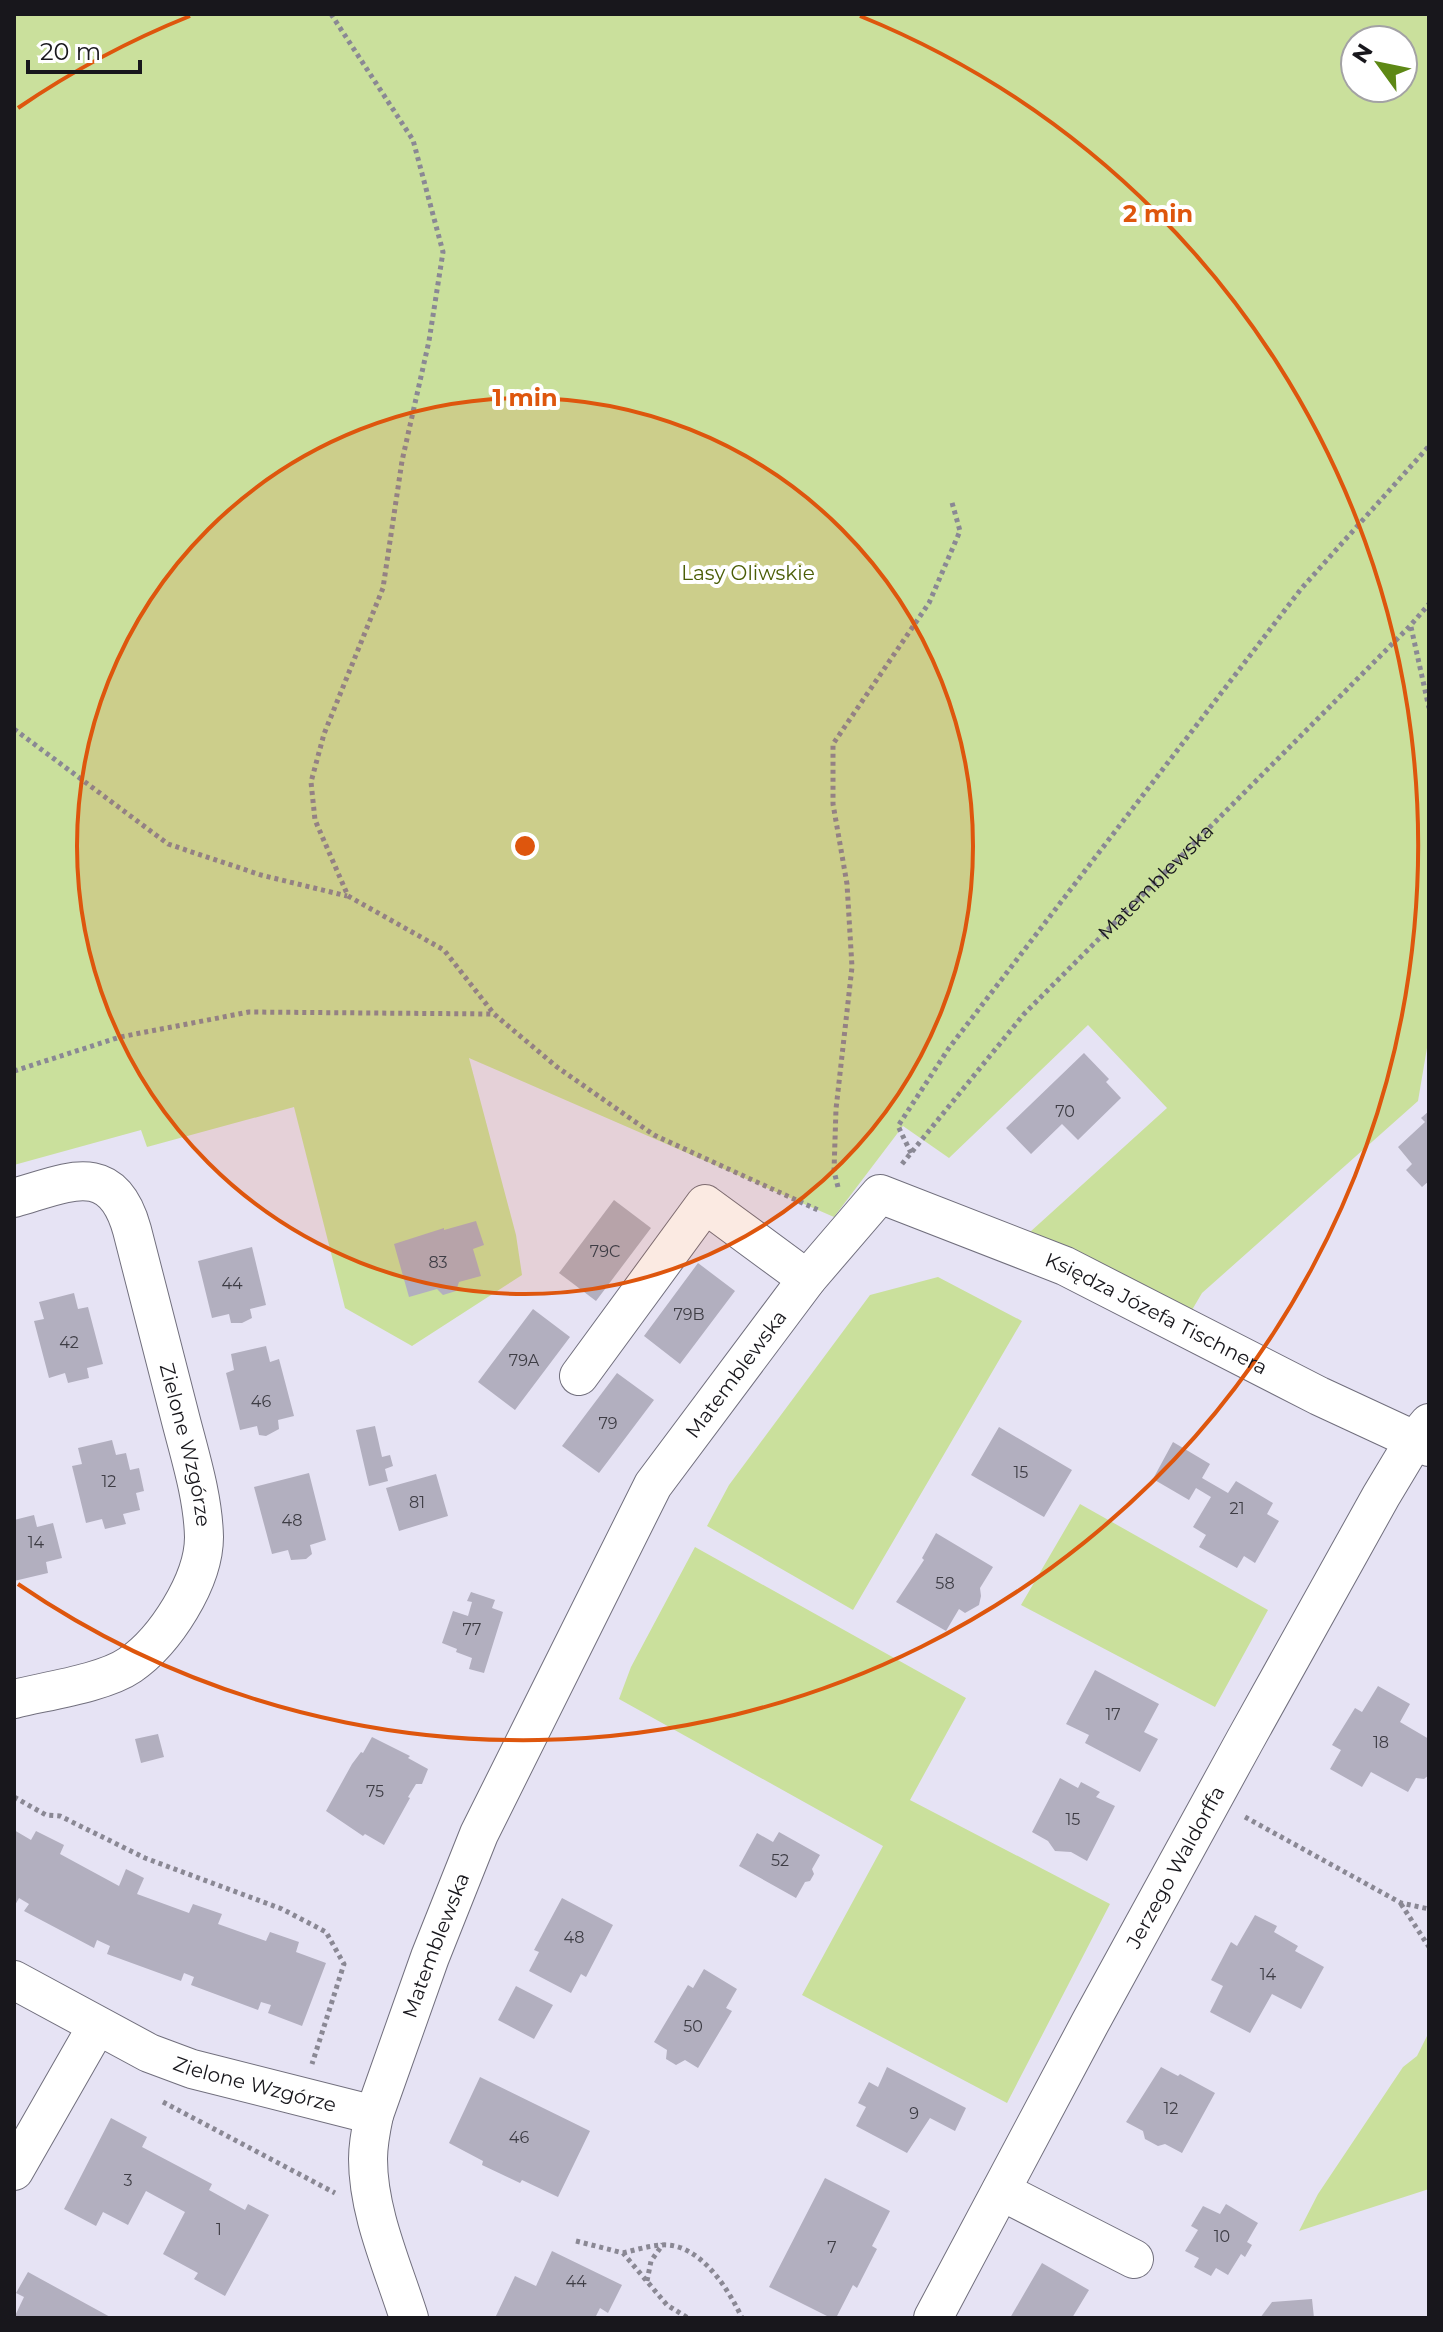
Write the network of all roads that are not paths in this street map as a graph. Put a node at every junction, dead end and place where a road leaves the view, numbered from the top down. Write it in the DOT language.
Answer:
graph roads {
  1 [pos="880,1194"];
  2 [pos="14,1198"];
  3 [pos="807,1279"];
  4 [pos="579,1376"];
  5 [pos="1424,1437"];
  6 [pos="14,1699"];
  7 [pos="14,1980"];
  8 [pos="97,2026"];
  9 [pos="374,2115"];
  10 [pos="14,2171"];
  11 [pos="1001,2191"];
  12 [pos="1134,2259"];
  13 [pos="409,2318"];
  14 [pos="933,2318"];
  1 -- 3 [label="street, Matemblewska"];
  1 -- 5 [label="street, Księdza Józefa Tischnera"];
  2 -- 6 [label="street, Zielone Wzgórze"];
  3 -- 4 [label="street"];
  3 -- 9 [label="street, Matemblewska"];
  5 -- 11 [label="street, Jerzego Waldorffa"];
  7 -- 8 [label="street, Zielone Wzgórze"];
  8 -- 9 [label="street, Zielone Wzgórze"];
  8 -- 10 [label="street"];
  9 -- 13 [label="street, Matemblewska"];
  11 -- 12 [label="street"];
  11 -- 14 [label="street, Jerzego Waldorffa"];
}
